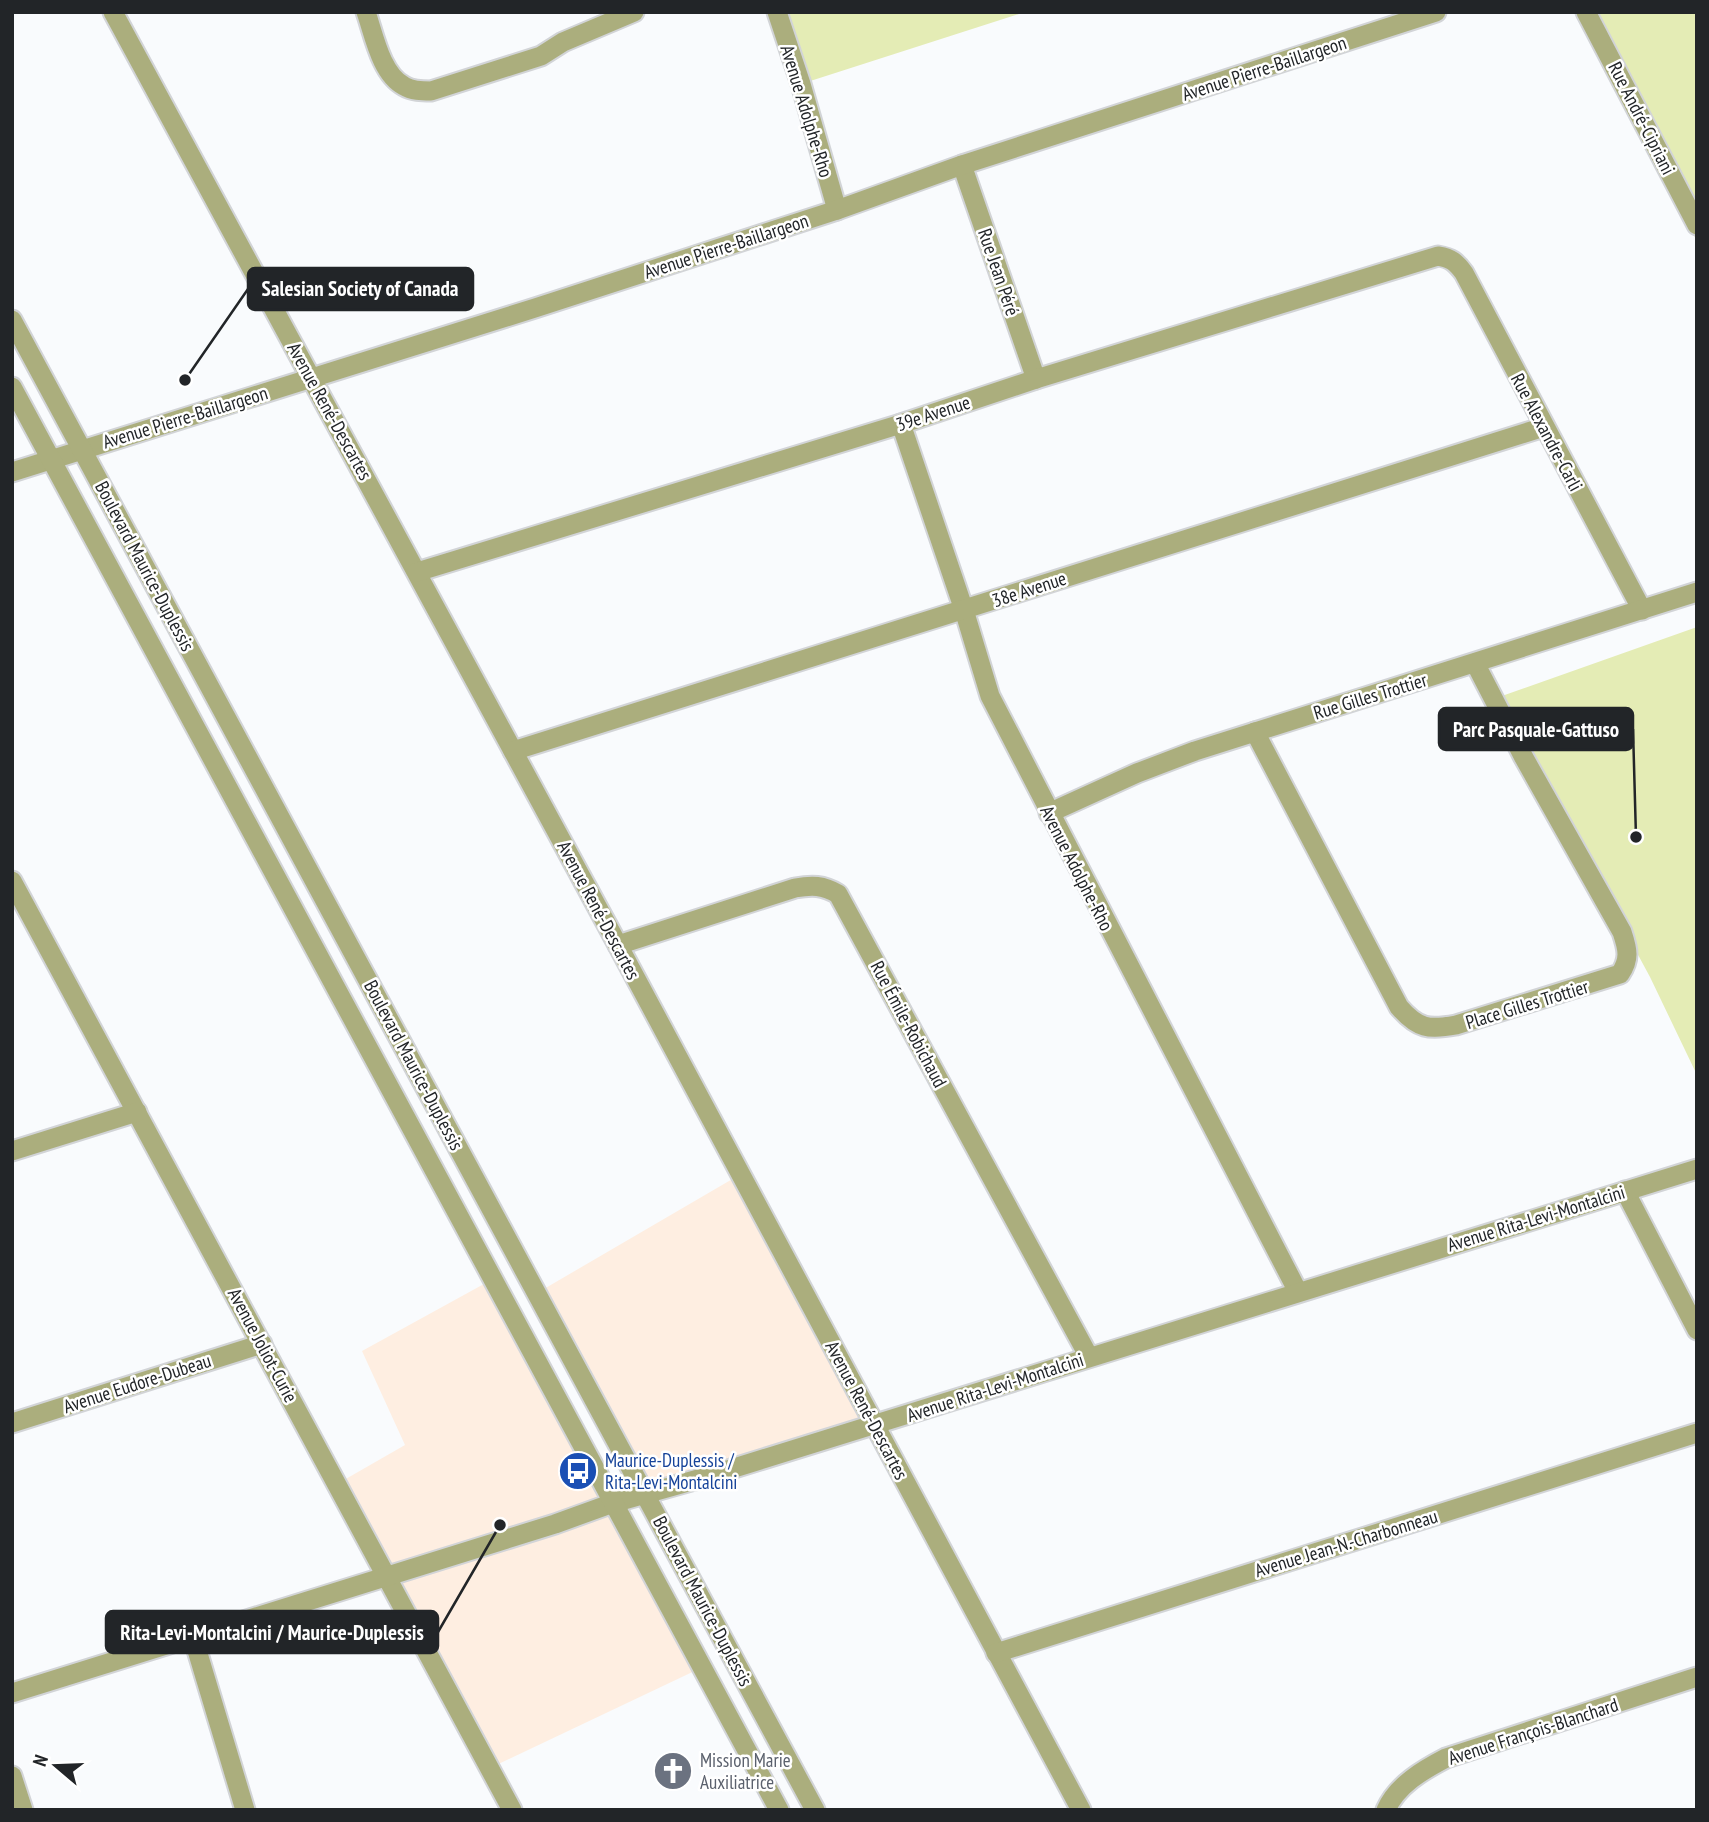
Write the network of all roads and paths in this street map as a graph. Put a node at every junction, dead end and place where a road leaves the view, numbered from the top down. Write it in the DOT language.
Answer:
graph roads {
  1 [pos="113,12"];
  2 [pos="366,12"];
  3 [pos="634,12"];
  4 [pos="777,12"];
  5 [pos="1436,12"];
  6 [pos="1586,12"];
  7 [pos="962,165"];
  8 [pos="837,211"];
  9 [pos="1697,225"];
  10 [pos="1448,257"];
  11 [pos="12,320"];
  12 [pos="312,378"];
  13 [pos="1036,379"];
  14 [pos="12,387"];
  15 [pos="901,424"];
  16 [pos="1544,427"];
  17 [pos="82,449"];
  18 [pos="51,459"];
  19 [pos="12,472"];
  20 [pos="416,572"];
  21 [pos="1697,592"];
  22 [pos="964,610"];
  23 [pos="1642,610"];
  24 [pos="1475,663"];
  25 [pos="1255,732"];
  26 [pos="513,751"];
  27 [pos="1049,813"];
  28 [pos="12,881"];
  29 [pos="19,908"];
  30 [pos="618,945"];
  31 [pos="137,1112"];
  32 [pos="12,1151"];
  33 [pos="1697,1168"];
  34 [pos="1625,1191"];
  35 [pos="1298,1292"];
  36 [pos="1697,1330"];
  37 [pos="262,1344"];
  38 [pos="1088,1357"];
  39 [pos="12,1423"];
  40 [pos="875,1425"];
  41 [pos="1697,1433"];
  42 [pos="645,1494"];
  43 [pos="613,1503"];
  44 [pos="386,1576"];
  45 [pos="193,1637"];
  46 [pos="996,1653"];
  47 [pos="1697,1677"];
  48 [pos="12,1693"];
  49 [pos="12,1776"];
  50 [pos="23,1810"];
  51 [pos="246,1810"];
  52 [pos="512,1810"];
  53 [pos="779,1810"];
  54 [pos="815,1810"];
  55 [pos="1081,1810"];
  56 [pos="1386,1810"];
  1 -- 12 [label="street, Avenue René-Descartes"];
  2 -- 3 [label="street"];
  4 -- 8 [label="street, Avenue Adolphe-Rho"];
  5 -- 7 [label="street, Avenue Pierre-Baillargeon"];
  6 -- 9 [label="street, Rue André-Cipriani"];
  7 -- 8 [label="street, Avenue Pierre-Baillargeon"];
  7 -- 13 [label="street, Rue Jean Péré"];
  8 -- 12 [label="street, Avenue Pierre-Baillargeon"];
  10 -- 13 [label="street, 39e Avenue"];
  10 -- 16 [label="street, Rue Alexandre-Carli"];
  11 -- 17 [label="street, Boulevard Maurice-Duplessis"];
  12 -- 17 [label="street, Avenue Pierre-Baillargeon"];
  12 -- 20 [label="street, Avenue René-Descartes"];
  13 -- 15 [label="street, 39e Avenue"];
  14 -- 18 [label="street, Boulevard Maurice-Duplessis"];
  15 -- 20 [label="street, 39e Avenue"];
  15 -- 22 [label="street, Avenue Adolphe-Rho"];
  16 -- 22 [label="street, 38e Avenue"];
  16 -- 23 [label="street, Rue Alexandre-Carli"];
  17 -- 18 [label="street, Avenue Pierre-Baillargeon"];
  17 -- 42 [label="street, Boulevard Maurice-Duplessis"];
  18 -- 19 [label="street, Avenue Pierre-Baillargeon"];
  18 -- 43 [label="street, Boulevard Maurice-Duplessis"];
  20 -- 26 [label="street, Avenue René-Descartes"];
  21 -- 23 [label="street, Rue Gilles Trottier"];
  22 -- 26 [label="street, 38e Avenue"];
  22 -- 27 [label="street, Avenue Adolphe-Rho"];
  23 -- 24 [label="street, Rue Gilles Trottier"];
  24 -- 25 [label="street, Rue Gilles Trottier"];
  24 -- 25 [label="street, Place Gilles Trottier"];
  25 -- 27 [label="street, Rue Gilles Trottier"];
  26 -- 30 [label="street, Avenue René-Descartes"];
  27 -- 35 [label="street, Avenue Adolphe-Rho"];
  28 -- 29 [label="street, Avenue Joliot-Curie"];
  29 -- 31 [label="street, Avenue Joliot-Curie"];
  30 -- 38 [label="street, Rue Émile-Robichaud"];
  30 -- 40 [label="street, Avenue René-Descartes"];
  31 -- 32 [label="street"];
  31 -- 37 [label="street, Avenue Joliot-Curie"];
  33 -- 34 [label="street, Avenue Rita-Levi-Montalcini"];
  34 -- 35 [label="street, Avenue Rita-Levi-Montalcini"];
  34 -- 36 [label="street"];
  35 -- 38 [label="street, Avenue Rita-Levi-Montalcini"];
  37 -- 39 [label="street, Avenue Eudore-Dubeau"];
  37 -- 44 [label="street, Avenue Joliot-Curie"];
  38 -- 40 [label="street, Avenue Rita-Levi-Montalcini"];
  40 -- 42 [label="street, Avenue Rita-Levi-Montalcini"];
  40 -- 46 [label="street, Avenue René-Descartes"];
  41 -- 46 [label="street, Avenue Jean-N.-Charbonneau"];
  42 -- 43 [label="street, Avenue Rita-Levi-Montalcini"];
  42 -- 54 [label="street, Boulevard Maurice-Duplessis"];
  43 -- 44 [label="street, Avenue Rita-Levi-Montalcini"];
  43 -- 53 [label="street, Boulevard Maurice-Duplessis"];
  44 -- 45 [label="street, Avenue Rita-Levi-Montalcini"];
  44 -- 52 [label="street, Avenue Joliot-Curie"];
  45 -- 48 [label="street, Avenue Rita-Levi-Montalcini"];
  45 -- 51 [label="street"];
  46 -- 55 [label="street, Avenue René-Descartes"];
  47 -- 56 [label="street, Avenue François-Blanchard"];
  49 -- 50 [label="street"];
}
